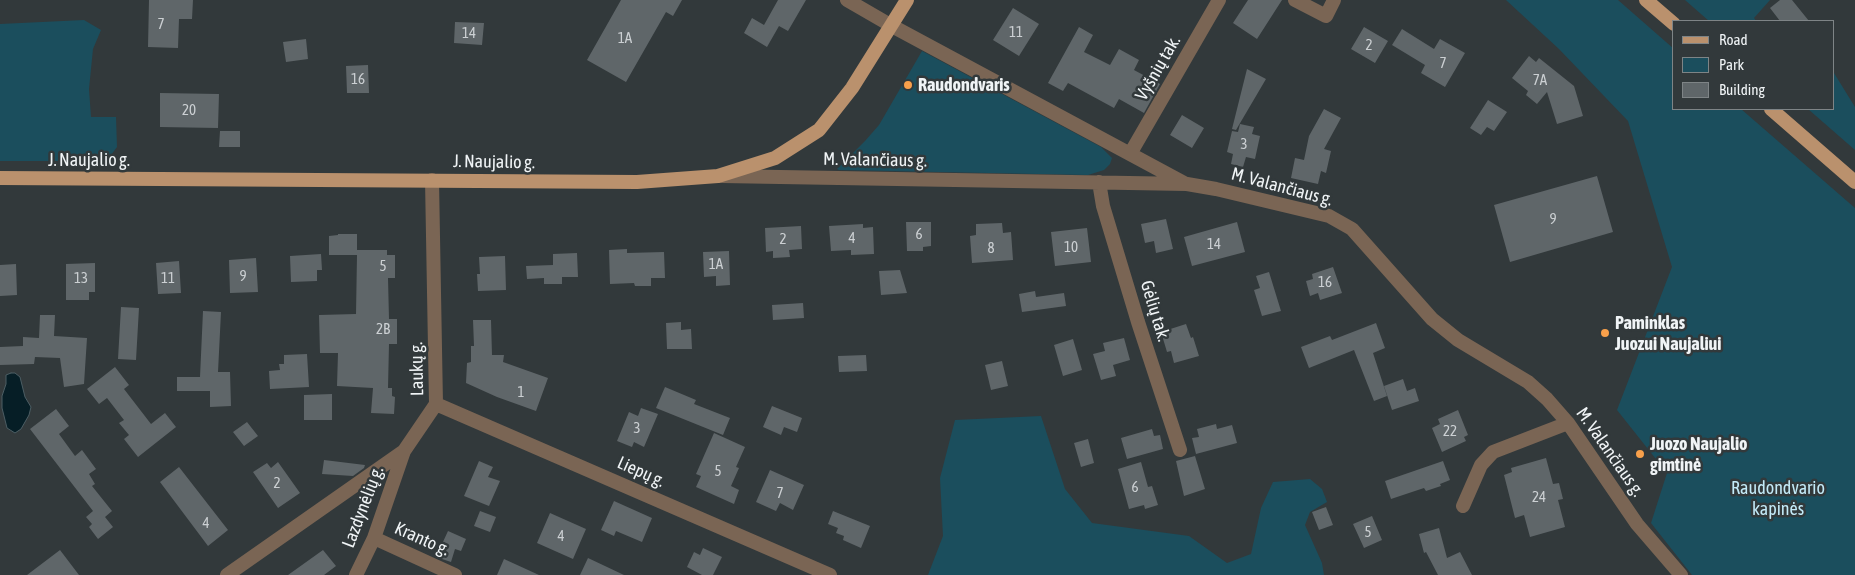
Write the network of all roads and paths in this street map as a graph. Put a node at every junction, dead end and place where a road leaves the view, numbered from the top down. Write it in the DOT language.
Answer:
graph roads {
  1 [pos="847,0"];
  2 [pos="907,0"];
  3 [pos="1219,0"];
  4 [pos="1294,0"];
  5 [pos="1334,0"];
  6 [pos="1646,0"];
  7 [pos="1672,22"];
  8 [pos="892,26"];
  9 [pos="1772,110"];
  10 [pos="1130,154"];
  11 [pos="718,176"];
  12 [pos="0,178"];
  13 [pos="432,180"];
  14 [pos="1099,182"];
  15 [pos="1855,182"];
  16 [pos="1187,184"];
  17 [pos="436,404"];
  18 [pos="1568,422"];
  19 [pos="1180,450"];
  20 [pos="404,451"];
  21 [pos="1462,506"];
  22 [pos="374,538"];
  23 [pos="824,574"];
  24 [pos="227,575"];
  25 [pos="356,575"];
  26 [pos="456,575"];
  27 [pos="1681,575"];
  1 -- 8 [label="street"];
  2 -- 8 [label="main road, J. Naujalio g."];
  3 -- 10 [label="street, Vyšnių tak."];
  4 -- 5 [label="street"];
  6 -- 7 [label="main road"];
  8 -- 10 [label="street"];
  8 -- 11 [label="main road, J. Naujalio g."];
  9 -- 15 [label="main road"];
  10 -- 16 [label="street"];
  11 -- 13 [label="main road, J. Naujalio g."];
  11 -- 14 [label="street, M. Valančiaus g."];
  12 -- 13 [label="main road, J. Naujalio g."];
  13 -- 17 [label="street, Laukų g."];
  14 -- 16 [label="street, M. Valančiaus g."];
  14 -- 19 [label="street, Gėlių tak."];
  16 -- 18 [label="street, M. Valančiaus g."];
  17 -- 20 [label="street, Laukų g."];
  17 -- 23 [label="street, Liepų g."];
  18 -- 21 [label="street"];
  18 -- 27 [label="street, M. Valančiaus g."];
  20 -- 22 [label="street, Lazdynėlių g."];
  20 -- 24 [label="street, Laukų g."];
  22 -- 25 [label="street, Lazdynėlių g."];
  22 -- 26 [label="street, Kranto g."];
}
